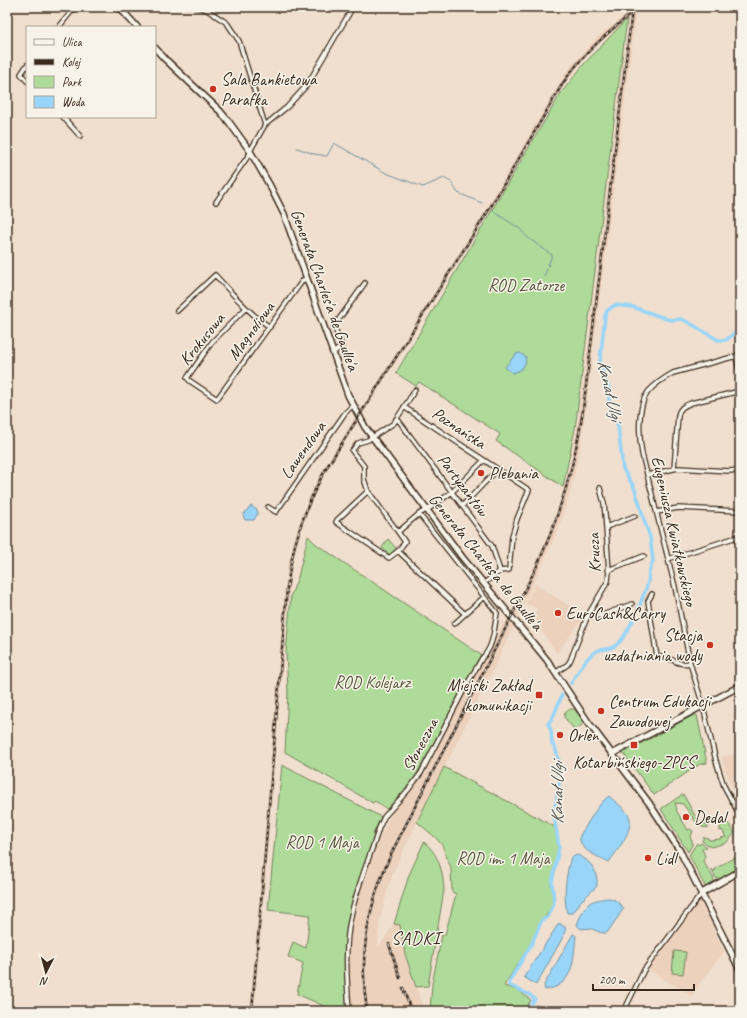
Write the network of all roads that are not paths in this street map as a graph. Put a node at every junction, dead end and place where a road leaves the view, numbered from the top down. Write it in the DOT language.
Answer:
graph roads {
  1 [pos="75,7"];
  2 [pos="120,7"];
  3 [pos="198,7"];
  4 [pos="353,7"];
  5 [pos="60,26"];
  6 [pos="136,26"];
  7 [pos="156,49"];
  8 [pos="26,66"];
  9 [pos="26,80"];
  10 [pos="63,118"];
  11 [pos="265,125"];
  12 [pos="80,136"];
  13 [pos="251,151"];
  14 [pos="216,202"];
  15 [pos="307,279"];
  16 [pos="365,283"];
  17 [pos="246,308"];
  18 [pos="177,312"];
  19 [pos="270,327"];
  20 [pos="332,353"];
  21 [pos="738,356"];
  22 [pos="740,370"];
  23 [pos="415,390"];
  24 [pos="740,391"];
  25 [pos="217,399"];
  26 [pos="353,405"];
  27 [pos="404,407"];
  28 [pos="396,420"];
  29 [pos="371,438"];
  30 [pos="484,460"];
  31 [pos="674,469"];
  32 [pos="498,470"];
  33 [pos="740,470"];
  34 [pos="647,475"];
  35 [pos="600,488"];
  36 [pos="368,491"];
  37 [pos="452,492"];
  38 [pos="462,506"];
  39 [pos="268,508"];
  40 [pos="426,510"];
  41 [pos="740,511"];
  42 [pos="657,512"];
  43 [pos="419,514"];
  44 [pos="636,516"];
  45 [pos="606,528"];
  46 [pos="398,532"];
  47 [pos="740,536"];
  48 [pos="398,550"];
  49 [pos="644,556"];
  50 [pos="668,558"];
  51 [pos="608,570"];
  52 [pos="500,571"];
  53 [pos="487,581"];
  54 [pos="652,594"];
  55 [pos="484,597"];
  56 [pos="632,604"];
  57 [pos="465,614"];
  58 [pos="588,616"];
  59 [pos="454,624"];
  60 [pos="690,663"];
  61 [pos="555,673"];
  62 [pos="740,686"];
  63 [pos="703,706"];
  64 [pos="612,754"];
  65 [pos="740,816"];
  66 [pos="740,871"];
  67 [pos="702,893"];
  68 [pos="740,970"];
  69 [pos="536,1008"];
  70 [pos="350,1011"];
  71 [pos="543,1011"];
  72 [pos="624,1011"];
  1 -- 5 [label="street"];
  2 -- 6 [label="main road"];
  3 -- 11 [label="street"];
  4 -- 11 [label="street"];
  7 -- 13 [label="main road, Generała Charles'a de Gaulle'a"];
  8 -- 9 [label="street"];
  10 -- 12 [label="street"];
  11 -- 13 [label="street"];
  13 -- 14 [label="street"];
  13 -- 15 [label="main road, Generała Charles'a de Gaulle'a"];
  15 -- 19 [label="street, Magnoliowa"];
  15 -- 20 [label="main road, Generała Charles'a de Gaulle'a"];
  16 -- 20 [label="street"];
  17 -- 18 [label="street, Krokusowa"];
  17 -- 19 [label="street, Krokusowa"];
  17 -- 25 [label="street, Krokusowa"];
  19 -- 25 [label="street, Magnoliowa"];
  20 -- 26 [label="main road, Generała Charles'a de Gaulle'a"];
  21 -- 22 [label="street"];
  21 -- 34 [label="street, Eugeniusza Kwiatkowskiego"];
  23 -- 27 [label="street"];
  24 -- 31 [label="street"];
  26 -- 29 [label="main road, Generała Charles'a de Gaulle'a"];
  26 -- 39 [label="street, Lawendowa"];
  27 -- 28 [label="street"];
  27 -- 30 [label="street, Poznańska"];
  28 -- 29 [label="street"];
  28 -- 37 [label="street, Partyzantów"];
  29 -- 36 [label="street"];
  29 -- 40 [label="main road, Generała Charles'a de Gaulle'a"];
  30 -- 32 [label="street, Poznańska"];
  30 -- 37 [label="street"];
  31 -- 33 [label="street"];
  31 -- 34 [label="street"];
  32 -- 38 [label="street"];
  32 -- 52 [label="street, Poznańska"];
  34 -- 42 [label="street, Eugeniusza Kwiatkowskiego"];
  35 -- 45 [label="street, Krucza"];
  36 -- 46 [label="street"];
  36 -- 48 [label="street"];
  37 -- 38 [label="street, Partyzantów"];
  37 -- 40 [label="street"];
  38 -- 52 [label="street, Partyzantów"];
  40 -- 43 [label="street"];
  40 -- 61 [label="main road, Generała Charles'a de Gaulle'a"];
  41 -- 42 [label="street"];
  42 -- 50 [label="street, Eugeniusza Kwiatkowskiego"];
  43 -- 46 [label="street"];
  43 -- 55 [label="street, Słoneczna"];
  44 -- 45 [label="street"];
  45 -- 51 [label="street, Krucza"];
  46 -- 48 [label="street"];
  47 -- 50 [label="street"];
  48 -- 57 [label="street"];
  49 -- 51 [label="street"];
  50 -- 60 [label="street, Eugeniusza Kwiatkowskiego"];
  51 -- 58 [label="street, Krucza"];
  52 -- 53 [label="street, Poznańska"];
  54 -- 60 [label="street"];
  55 -- 57 [label="street"];
  55 -- 70 [label="street, Słoneczna"];
  56 -- 58 [label="street"];
  57 -- 59 [label="street"];
  58 -- 61 [label="street, Krucza"];
  60 -- 63 [label="street, Eugeniusza Kwiatkowskiego"];
  61 -- 64 [label="main road, Generała Charles'a de Gaulle'a"];
  62 -- 63 [label="main road"];
  63 -- 64 [label="main road"];
  63 -- 65 [label="street, Eugeniusza Kwiatkowskiego"];
  64 -- 67 [label="main road, Generała Charles'a de Gaulle'a"];
  66 -- 67 [label="main road"];
  67 -- 68 [label="main road, Generała Charles'a de Gaulle'a"];
  67 -- 72 [label="street"];
  69 -- 71 [label="street"];
}
